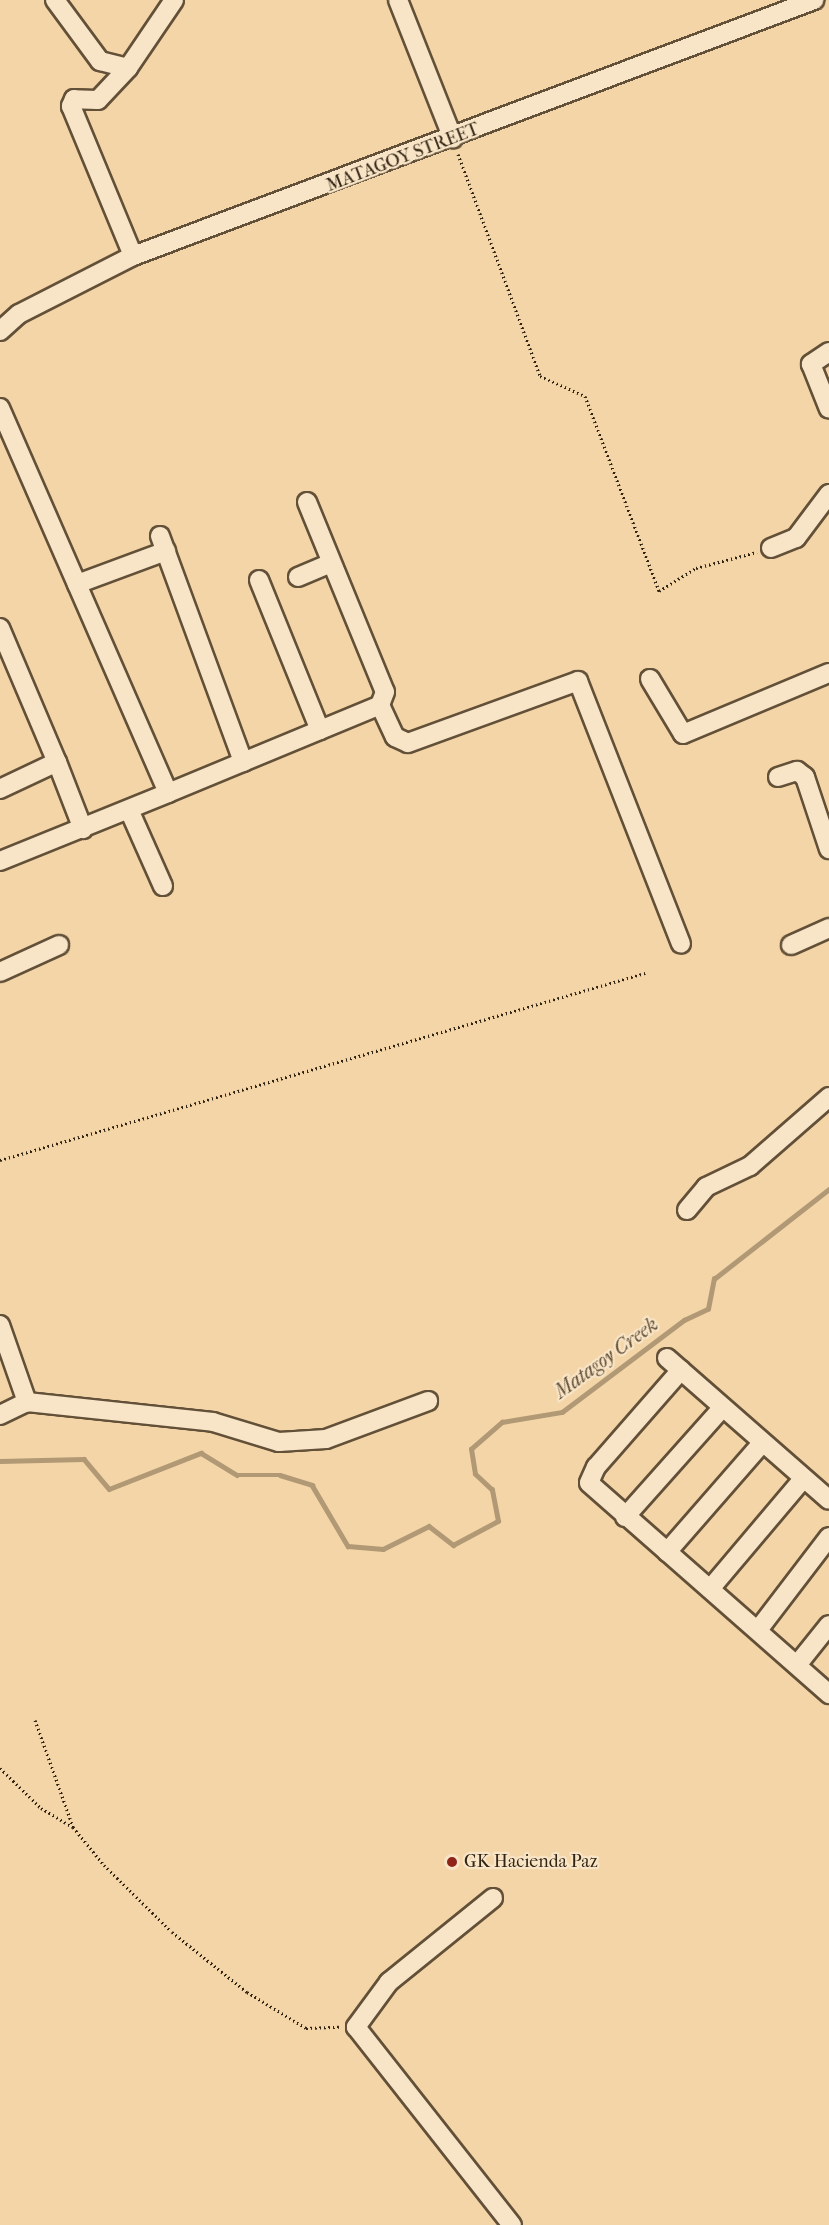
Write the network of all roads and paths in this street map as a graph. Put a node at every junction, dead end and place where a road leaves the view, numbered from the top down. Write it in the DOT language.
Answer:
graph roads {
  1 [pos="55,0"];
  2 [pos="174,0"];
  3 [pos="398,0"];
  4 [pos="814,0"];
  5 [pos="128,68"];
  6 [pos="453,139"];
  7 [pos="133,256"];
  8 [pos="0,331"];
  9 [pos="829,352"];
  10 [pos="0,408"];
  11 [pos="829,409"];
  12 [pos="829,494"];
  13 [pos="307,502"];
  14 [pos="771,548"];
  15 [pos="331,563"];
  16 [pos="298,577"];
  17 [pos="259,580"];
  18 [pos="77,584"];
  19 [pos="0,628"];
  20 [pos="829,673"];
  21 [pos="650,679"];
  22 [pos="380,705"];
  23 [pos="320,730"];
  24 [pos="57,762"];
  25 [pos="243,762"];
  26 [pos="778,777"];
  27 [pos="0,789"];
  28 [pos="168,793"];
  29 [pos="130,812"];
  30 [pos="83,830"];
  31 [pos="829,849"];
  32 [pos="0,861"];
  33 [pos="163,886"];
  34 [pos="829,928"];
  35 [pos="681,944"];
  36 [pos="59,945"];
  37 [pos="791,945"];
  38 [pos="0,972"];
  39 [pos="645,973"];
  40 [pos="829,1097"];
  41 [pos="0,1160"];
  42 [pos="687,1210"];
  43 [pos="0,1325"];
  44 [pos="428,1401"];
  45 [pos="27,1402"];
  46 [pos="722,1408"];
  47 [pos="0,1415"];
  48 [pos="762,1443"];
  49 [pos="802,1480"];
  50 [pos="829,1500"];
  51 [pos="625,1517"];
  52 [pos="829,1537"];
  53 [pos="667,1552"];
  54 [pos="710,1589"];
  55 [pos="829,1625"];
  56 [pos="758,1630"];
  57 [pos="797,1665"];
  58 [pos="829,1694"];
  59 [pos="35,1720"];
  60 [pos="0,1768"];
  61 [pos="73,1827"];
  62 [pos="493,1898"];
  63 [pos="356,2027"];
  64 [pos="512,2225"];
  1 -- 5 [label="street"];
  2 -- 5 [label="street"];
  3 -- 6 [label="street"];
  4 -- 6 [label="street, MATAGOY STREET"];
  5 -- 7 [label="street"];
  6 -- 7 [label="street, MATAGOY STREET"];
  6 -- 14 [label="path"];
  7 -- 8 [label="street, MATAGOY STREET"];
  9 -- 11 [label="street"];
  10 -- 18 [label="street"];
  12 -- 14 [label="street"];
  13 -- 15 [label="street"];
  15 -- 16 [label="street"];
  15 -- 22 [label="street"];
  17 -- 23 [label="street"];
  18 -- 25 [label="street"];
  18 -- 28 [label="street"];
  19 -- 24 [label="street"];
  20 -- 21 [label="street"];
  22 -- 23 [label="street"];
  22 -- 35 [label="street"];
  23 -- 25 [label="street"];
  24 -- 27 [label="street"];
  24 -- 30 [label="street"];
  25 -- 28 [label="street"];
  26 -- 31 [label="street"];
  28 -- 29 [label="street"];
  29 -- 30 [label="street"];
  29 -- 33 [label="street"];
  30 -- 32 [label="street"];
  34 -- 37 [label="street"];
  36 -- 38 [label="street"];
  39 -- 41 [label="path"];
  40 -- 42 [label="street"];
  43 -- 45 [label="street"];
  44 -- 45 [label="street"];
  45 -- 47 [label="street"];
  46 -- 48 [label="street"];
  46 -- 51 [label="street"];
  46 -- 51 [label="street"];
  48 -- 49 [label="street"];
  48 -- 53 [label="street"];
  49 -- 50 [label="street"];
  49 -- 54 [label="street"];
  51 -- 53 [label="street"];
  52 -- 56 [label="street"];
  53 -- 54 [label="street"];
  54 -- 56 [label="street"];
  55 -- 57 [label="street"];
  56 -- 57 [label="street"];
  57 -- 58 [label="street"];
  59 -- 61 [label="path"];
  60 -- 61 [label="path"];
  61 -- 63 [label="path"];
  62 -- 63 [label="street"];
  63 -- 64 [label="street"];
}
